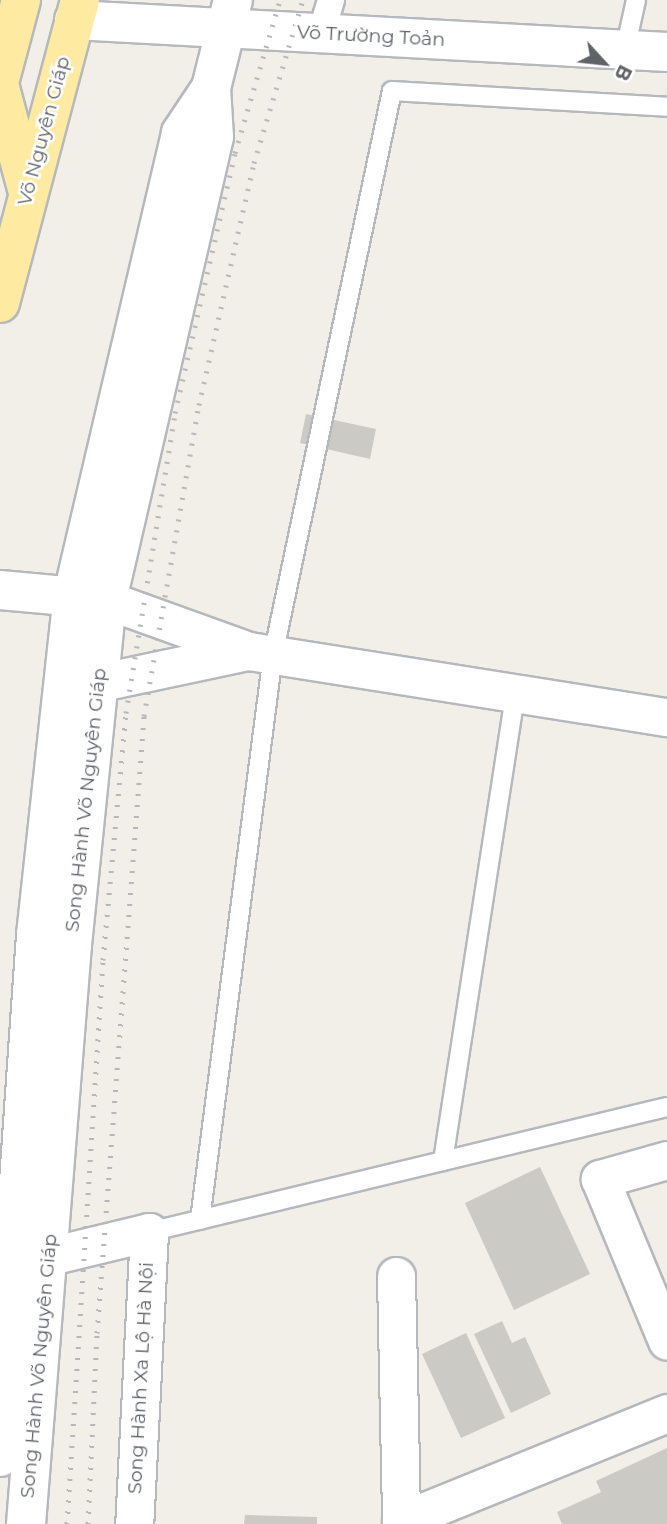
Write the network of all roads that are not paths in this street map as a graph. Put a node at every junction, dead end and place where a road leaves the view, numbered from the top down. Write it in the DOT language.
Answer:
graph roads {
  1 [pos="21,0"];
  2 [pos="636,0"];
  3 [pos="77,10"];
  4 [pos="229,14"];
  5 [pos="326,17"];
  6 [pos="625,50"];
  7 [pos="667,52"];
  8 [pos="0,79"];
  9 [pos="0,88"];
  10 [pos="667,107"];
  11 [pos="28,191"];
  12 [pos="8,239"];
  13 [pos="0,303"];
  14 [pos="0,590"];
  15 [pos="90,597"];
  16 [pos="261,653"];
  17 [pos="79,683"];
  18 [pos="515,694"];
  19 [pos="667,717"];
  20 [pos="667,1107"];
  21 [pos="667,1160"];
  22 [pos="443,1161"];
  23 [pos="200,1220"];
  24 [pos="149,1232"];
  25 [pos="33,1256"];
  26 [pos="396,1276"];
  27 [pos="667,1340"];
  28 [pos="667,1413"];
  29 [pos="0,1457"];
  30 [pos="401,1522"];
  31 [pos="26,1524"];
  32 [pos="134,1524"];
  1 -- 8 [label="highway"];
  2 -- 6 [label="lane"];
  3 -- 4 [label="main road, Võ Trường Toản"];
  3 -- 11 [label="highway, Võ Nguyên Giáp"];
  4 -- 5 [label="main road, Võ Trường Toản"];
  4 -- 15 [label="main road, Song Hành Võ Nguyên Giáp"];
  5 -- 6 [label="main road, Võ Trường Toản"];
  6 -- 7 [label="main road, Võ Trường Toản"];
  9 -- 11 [label="highway"];
  10 -- 16 [label="lane"];
  11 -- 12 [label="highway, Võ Nguyên Giáp"];
  12 -- 13 [label="highway, Võ Nguyên Giáp"];
  14 -- 15 [label="main road"];
  15 -- 16 [label="street"];
  15 -- 17 [label="main road, Song Hành Võ Nguyên Giáp"];
  16 -- 17 [label="street"];
  16 -- 18 [label="street"];
  16 -- 23 [label="lane"];
  17 -- 25 [label="main road, Song Hành Võ Nguyên Giáp"];
  18 -- 19 [label="street"];
  18 -- 22 [label="lane"];
  20 -- 22 [label="lane"];
  21 -- 27 [label="street"];
  22 -- 23 [label="lane"];
  23 -- 24 [label="lane"];
  24 -- 25 [label="street"];
  24 -- 32 [label="street, Song Hành Xa Lộ Hà Nội"];
  25 -- 29 [label="main road, Song Hành Võ Nguyên Giáp"];
  25 -- 31 [label="main road, Song Hành Võ Nguyên Giáp"];
  26 -- 30 [label="street"];
  28 -- 30 [label="street"];
}
